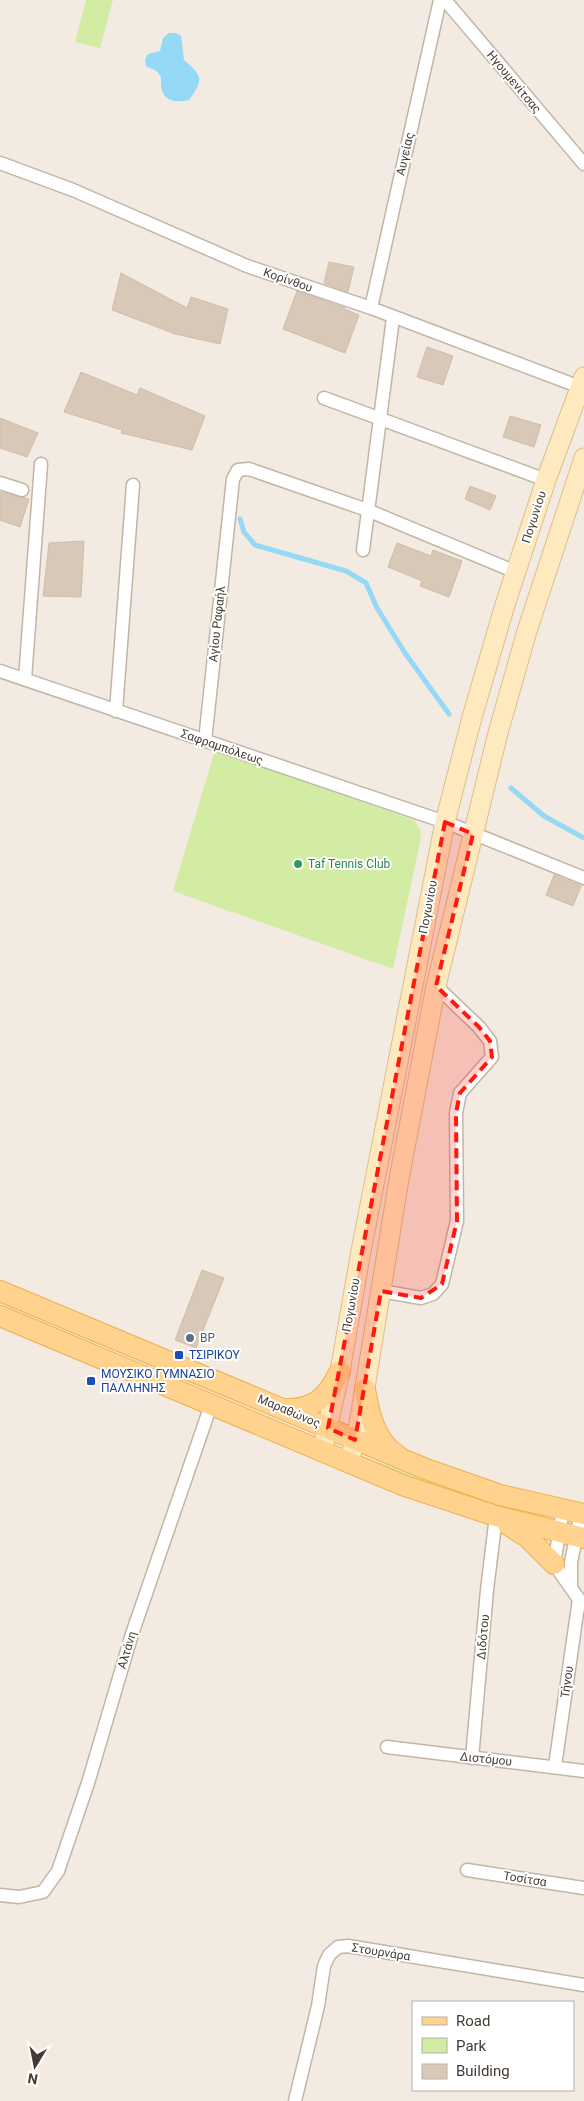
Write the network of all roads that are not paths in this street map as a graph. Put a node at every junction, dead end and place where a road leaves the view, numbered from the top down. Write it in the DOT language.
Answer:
graph roads {
  1 [pos="440,0"];
  2 [pos="445,0"];
  3 [pos="0,163"];
  4 [pos="584,164"];
  5 [pos="371,308"];
  6 [pos="393,318"];
  7 [pos="582,382"];
  8 [pos="324,398"];
  9 [pos="379,418"];
  10 [pos="584,458"];
  11 [pos="41,464"];
  12 [pos="546,480"];
  13 [pos="0,483"];
  14 [pos="133,485"];
  15 [pos="22,490"];
  16 [pos="367,510"];
  17 [pos="363,550"];
  18 [pos="516,572"];
  19 [pos="0,671"];
  20 [pos="25,679"];
  21 [pos="116,710"];
  22 [pos="205,741"];
  23 [pos="444,822"];
  24 [pos="473,834"];
  25 [pos="584,878"];
  26 [pos="436,986"];
  27 [pos="0,1291"];
  28 [pos="381,1291"];
  29 [pos="0,1316"];
  30 [pos="340,1371"];
  31 [pos="364,1389"];
  32 [pos="211,1405"];
  33 [pos="283,1409"];
  34 [pos="328,1428"];
  35 [pos="355,1440"];
  36 [pos="322,1451"];
  37 [pos="349,1463"];
  38 [pos="412,1464"];
  39 [pos="576,1512"];
  40 [pos="496,1516"];
  41 [pos="573,1535"];
  42 [pos="554,1564"];
  43 [pos="570,1586"];
  44 [pos="581,1602"];
  45 [pos="387,1747"];
  46 [pos="472,1758"];
  47 [pos="554,1766"];
  48 [pos="584,1771"];
  49 [pos="467,1870"];
  50 [pos="584,1888"];
  51 [pos="0,1895"];
  52 [pos="584,1985"];
  53 [pos="295,2101"];
  1 -- 5 [label="street, Αυγείας"];
  2 -- 4 [label="street, Ηγουμενίτσας"];
  3 -- 5 [label="street, Κορίνθου"];
  5 -- 6 [label="street, Κορίνθου"];
  6 -- 7 [label="street, Κορίνθου"];
  6 -- 9 [label="street"];
  7 -- 12 [label="main road, Πογωνίου"];
  8 -- 9 [label="street"];
  9 -- 12 [label="street"];
  9 -- 16 [label="street"];
  10 -- 24 [label="main road, Πογωνίου"];
  11 -- 20 [label="street"];
  12 -- 18 [label="main road, Πογωνίου"];
  13 -- 15 [label="street"];
  14 -- 21 [label="street"];
  16 -- 17 [label="street"];
  16 -- 18 [label="street"];
  16 -- 22 [label="street, Αγίου Ραφαήλ"];
  18 -- 23 [label="main road, Πογωνίου"];
  19 -- 20 [label="street, Σαφραμπόλεως"];
  20 -- 21 [label="street, Σαφραμπόλεως"];
  21 -- 22 [label="street, Σαφραμπόλεως"];
  22 -- 23 [label="street, Σαφραμπόλεως"];
  23 -- 24 [label="street, Σαφραμπόλεως"];
  23 -- 30 [label="main road, Πογωνίου"];
  24 -- 25 [label="street"];
  24 -- 26 [label="main road, Πογωνίου"];
  26 -- 28 [label="main road, Πογωνίου"];
  26 -- 28 [label="street"];
  27 -- 33 [label="main road, Μαραθώνος"];
  28 -- 31 [label="main road, Πογωνίου"];
  29 -- 32 [label="main road, Μαραθώνος"];
  30 -- 33 [label="main road"];
  30 -- 34 [label="main road, Πογωνίου"];
  31 -- 35 [label="main road, Πογωνίου"];
  31 -- 38 [label="main road"];
  32 -- 36 [label="main road, Μαραθώνος"];
  32 -- 51 [label="street, Αλτάνη"];
  33 -- 34 [label="main road, Μαραθώνος"];
  34 -- 35 [label="main road, Μαραθώνος"];
  34 -- 36 [label="main road, Πογωνίου"];
  35 -- 37 [label="main road, Πογωνίου"];
  35 -- 38 [label="main road, Μαραθώνος"];
  36 -- 37 [label="main road, Μαραθώνος"];
  37 -- 40 [label="main road, Μαραθώνος"];
  38 -- 39 [label="main road, Μαραθώνος"];
  39 -- 41 [label="street"];
  39 -- 41 [label="street"];
  40 -- 41 [label="main road, Μαραθώνος"];
  40 -- 42 [label="main road"];
  40 -- 46 [label="street, Διδότου"];
  41 -- 42 [label="street"];
  41 -- 43 [label="street"];
  42 -- 43 [label="street"];
  43 -- 44 [label="street"];
  44 -- 47 [label="street, Τήνου"];
  45 -- 46 [label="street, Διστόμου"];
  46 -- 47 [label="street, Διστόμου"];
  47 -- 48 [label="street, Διστόμου"];
  49 -- 50 [label="street, Τοσίτσα"];
  52 -- 53 [label="street, Στουρνάρα"];
}
